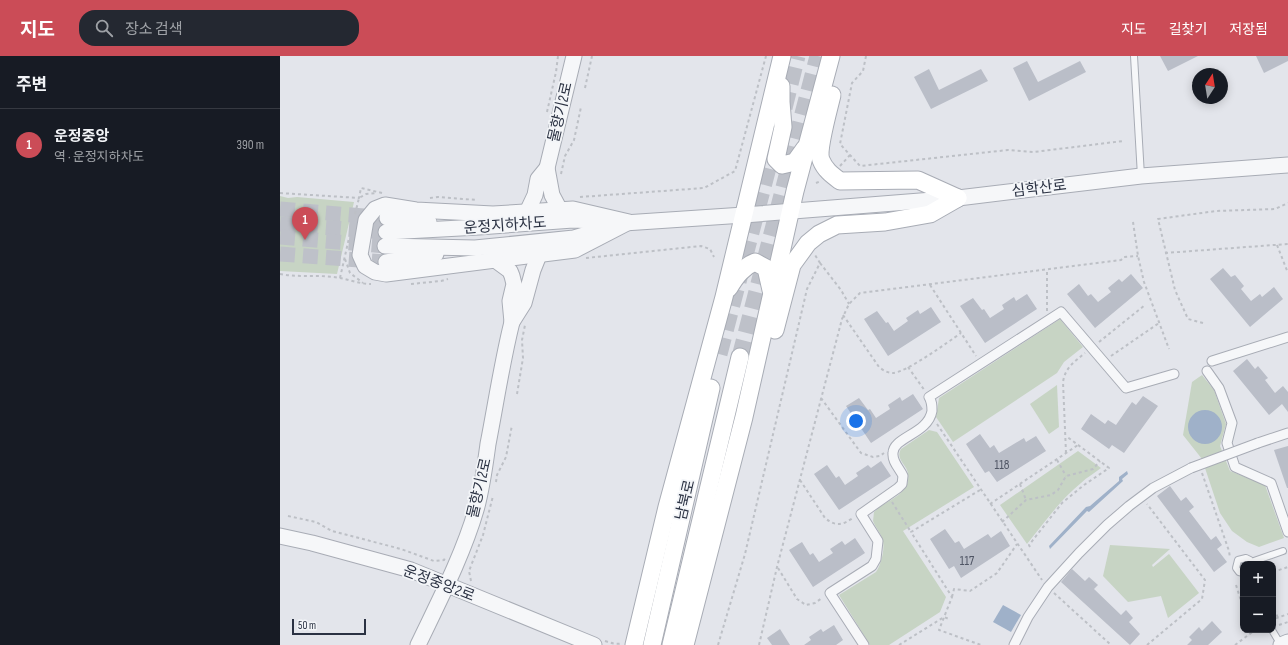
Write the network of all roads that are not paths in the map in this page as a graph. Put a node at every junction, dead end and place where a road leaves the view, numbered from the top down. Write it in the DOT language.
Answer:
graph roads {
  1 [pos="574,56"];
  2 [pos="782,56"];
  3 [pos="831,56"];
  4 [pos="841,56"];
  5 [pos="1134,56"];
  6 [pos="807,145"];
  7 [pos="1288,164"];
  8 [pos="547,168"];
  9 [pos="1141,176"];
  10 [pos="958,198"];
  11 [pos="560,210"];
  12 [pos="790,211"];
  13 [pos="527,212"];
  14 [pos="744,215"];
  15 [pos="626,222"];
  16 [pos="475,248"];
  17 [pos="539,255"];
  18 [pos="495,260"];
  19 [pos="386,262"];
  20 [pos="771,294"];
  21 [pos="724,297"];
  22 [pos="519,323"];
  23 [pos="1288,337"];
  24 [pos="719,354"];
  25 [pos="740,357"];
  26 [pos="1212,361"];
  27 [pos="1207,371"];
  28 [pos="1174,374"];
  29 [pos="744,417"];
  30 [pos="1288,433"];
  31 [pos="1288,532"];
  32 [pos="280,536"];
  33 [pos="1283,551"];
  34 [pos="1249,561"];
  35 [pos="1256,561"];
  36 [pos="1239,573"];
  37 [pos="447,585"];
  38 [pos="1274,633"];
  39 [pos="1288,642"];
  40 [pos="599,643"];
  41 [pos="630,643"];
  42 [pos="418,645"];
  43 [pos="652,645"];
  44 [pos="671,645"];
  45 [pos="685,645"];
  46 [pos="864,645"];
  47 [pos="1014,645"];
  48 [pos="1281,645"];
  1 -- 8 [label="street, 물향기2로"];
  2 -- 6 [label="main road"];
  2 -- 14 [label="main road"];
  3 -- 6 [label="main road"];
  4 -- 10 [label="main road"];
  5 -- 9 [label="lane"];
  6 -- 12 [label="main road"];
  7 -- 9 [label="street, 심학산로"];
  8 -- 11 [label="street"];
  8 -- 13 [label="street"];
  9 -- 10 [label="street, 심학산로"];
  10 -- 12 [label="street, 심학산로"];
  10 -- 29 [label="main road"];
  11 -- 13 [label="street"];
  11 -- 15 [label="street"];
  12 -- 14 [label="street, 심학산로"];
  12 -- 20 [label="main road"];
  13 -- 18 [label="street"];
  14 -- 15 [label="street, 심학산로"];
  14 -- 21 [label="main road"];
  15 -- 16 [label="street"];
  15 -- 16 [label="street, 운정지하차도"];
  15 -- 17 [label="street"];
  16 -- 19 [label="street"];
  17 -- 18 [label="street"];
  17 -- 22 [label="street"];
  18 -- 22 [label="street"];
  20 -- 21 [label="main road"];
  20 -- 29 [label="main road"];
  21 -- 41 [label="main road"];
  22 -- 37 [label="street, 물향기2로"];
  23 -- 26 [label="street"];
  24 -- 43 [label="main road, 남북로"];
  25 -- 44 [label="main road, 남북로"];
  27 -- 31 [label="street"];
  28 -- 46 [label="street"];
  29 -- 45 [label="main road"];
  30 -- 47 [label="street, bridge"];
  32 -- 37 [label="street, 운정중앙2로"];
  33 -- 35 [label="lane"];
  34 -- 36 [label="lane"];
  37 -- 40 [label="street, 운정중앙2로"];
  37 -- 42 [label="street, 물향기2로"];
  38 -- 48 [label="lane"];
  39 -- 48 [label="street"];
}
